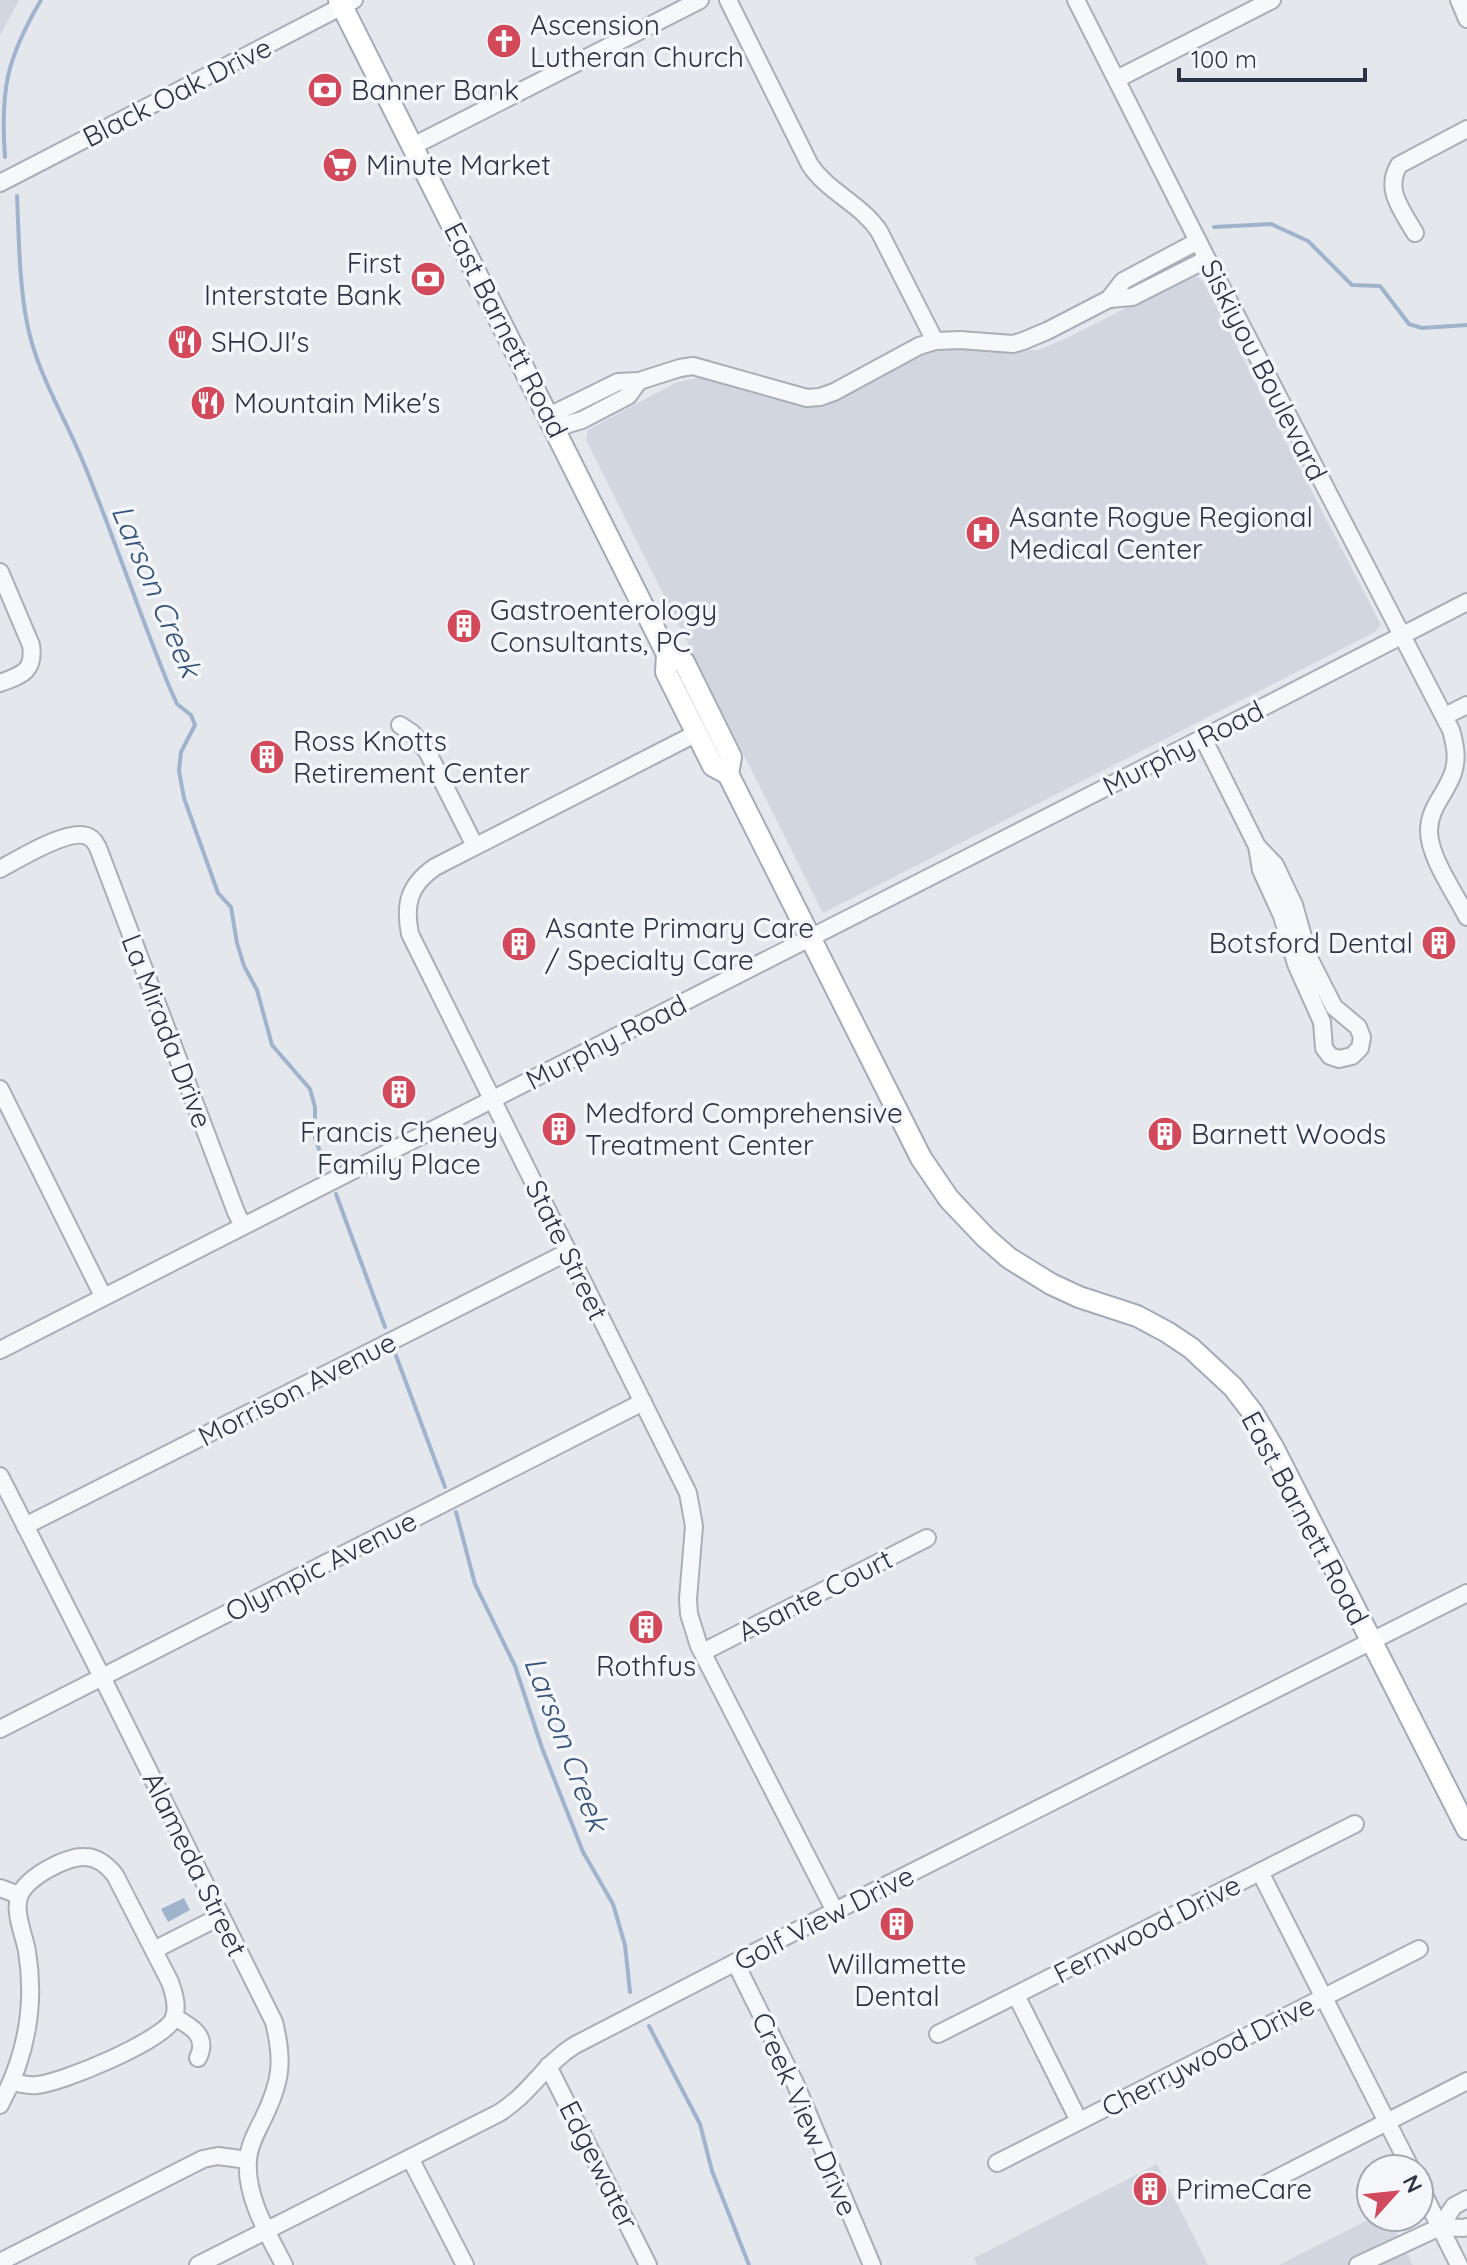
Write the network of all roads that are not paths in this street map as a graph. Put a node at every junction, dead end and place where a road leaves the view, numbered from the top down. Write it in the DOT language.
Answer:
graph roads {
  1 [pos="700,0"];
  2 [pos="728,0"];
  3 [pos="1076,0"];
  4 [pos="1272,0"];
  5 [pos="1459,0"];
  6 [pos="345,2"];
  7 [pos="1467,19"];
  8 [pos="1117,79"];
  9 [pos="1467,129"];
  10 [pos="413,146"];
  11 [pos="0,183"];
  12 [pos="1415,233"];
  13 [pos="1198,241"];
  14 [pos="1207,259"];
  15 [pos="1109,299"];
  16 [pos="935,341"];
  17 [pos="552,422"];
  18 [pos="0,572"];
  19 [pos="1467,602"];
  20 [pos="1402,634"];
  21 [pos="667,654"];
  22 [pos="0,683"];
  23 [pos="1467,705"];
  24 [pos="1445,716"];
  25 [pos="400,725"];
  26 [pos="697,733"];
  27 [pos="1203,738"];
  28 [pos="728,774"];
  29 [pos="475,846"];
  30 [pos="1257,846"];
  31 [pos="0,869"];
  32 [pos="1467,917"];
  33 [pos="810,938"];
  34 [pos="0,1089"];
  35 [pos="492,1099"];
  36 [pos="243,1226"];
  37 [pos="568,1252"];
  38 [pos="103,1296"];
  39 [pos="0,1350"];
  40 [pos="643,1402"];
  41 [pos="0,1476"];
  42 [pos="25,1526"];
  43 [pos="927,1538"];
  44 [pos="1467,1593"];
  45 [pos="1371,1642"];
  46 [pos="703,1652"];
  47 [pos="102,1677"];
  48 [pos="0,1729"];
  49 [pos="1355,1824"];
  50 [pos="1467,1829"];
  51 [pos="1260,1872"];
  52 [pos="0,1888"];
  53 [pos="19,1895"];
  54 [pos="835,1911"];
  55 [pos="221,1916"];
  56 [pos="1419,1949"];
  57 [pos="154,1950"];
  58 [pos="736,1964"];
  59 [pos="1016,1995"];
  60 [pos="1323,1997"];
  61 [pos="174,2017"];
  62 [pos="938,2034"];
  63 [pos="198,2058"];
  64 [pos="548,2066"];
  65 [pos="1467,2081"];
  66 [pos="13,2082"];
  67 [pos="0,2105"];
  68 [pos="1079,2121"];
  69 [pos="1387,2122"];
  70 [pos="1403,2153"];
  71 [pos="410,2158"];
  72 [pos="248,2160"];
  73 [pos="997,2163"];
  74 [pos="1258,2188"];
  75 [pos="1467,2199"];
  76 [pos="1435,2217"];
  77 [pos="1440,2227"];
  78 [pos="1467,2227"];
  79 [pos="266,2230"];
  80 [pos="0,2262"];
  81 [pos="198,2265"];
  82 [pos="284,2265"];
  83 [pos="465,2265"];
  84 [pos="648,2265"];
  85 [pos="872,2265"];
  86 [pos="1358,2265"];
  87 [pos="1459,2265"];
  1 -- 10 [label="street"];
  2 -- 16 [label="street"];
  3 -- 8 [label="street, Siskiyou Boulevard"];
  4 -- 8 [label="street"];
  5 -- 7 [label="street"];
  6 -- 10 [label="main road, East Barnett Road"];
  6 -- 11 [label="street, Black Oak Drive"];
  8 -- 13 [label="street, Siskiyou Boulevard"];
  9 -- 12 [label="street"];
  10 -- 17 [label="main road, East Barnett Road"];
  13 -- 14 [label="street, Siskiyou Boulevard"];
  13 -- 15 [label="street"];
  14 -- 15 [label="street"];
  14 -- 20 [label="street, Siskiyou Boulevard"];
  15 -- 16 [label="street"];
  16 -- 17 [label="street"];
  17 -- 21 [label="main road, East Barnett Road"];
  18 -- 22 [label="street"];
  19 -- 20 [label="street, Murphy Road"];
  20 -- 24 [label="street, Siskiyou Boulevard"];
  20 -- 27 [label="street, Murphy Road"];
  21 -- 26 [label="main road, East Barnett Road"];
  21 -- 28 [label="main road, East Barnett Road"];
  23 -- 24 [label="street"];
  24 -- 32 [label="street, Siskiyou Boulevard"];
  25 -- 29 [label="street"];
  26 -- 28 [label="main road, East Barnett Road"];
  26 -- 29 [label="street, State Street"];
  27 -- 30 [label="street"];
  27 -- 33 [label="street, Murphy Road"];
  28 -- 33 [label="main road, East Barnett Road"];
  29 -- 35 [label="street, State Street"];
  30 -- 30 [label="street"];
  31 -- 36 [label="street, La Mirada Drive"];
  33 -- 35 [label="street, Murphy Road"];
  33 -- 45 [label="main road, East Barnett Road"];
  34 -- 38 [label="street"];
  35 -- 36 [label="street, Murphy Road"];
  35 -- 37 [label="street, State Street"];
  36 -- 38 [label="street, Murphy Road"];
  37 -- 40 [label="street, State Street"];
  37 -- 42 [label="street, Morrison Avenue"];
  38 -- 39 [label="street, Murphy Road"];
  40 -- 46 [label="street, State Street"];
  40 -- 47 [label="street, Olympic Avenue"];
  41 -- 42 [label="street, Alameda Street"];
  42 -- 47 [label="street, Alameda Street"];
  43 -- 46 [label="street, Asante Court"];
  44 -- 45 [label="street, Golf View Drive"];
  45 -- 50 [label="main road, East Barnett Road"];
  45 -- 54 [label="street, Golf View Drive"];
  46 -- 54 [label="street, State Street"];
  47 -- 48 [label="street, Olympic Avenue"];
  47 -- 55 [label="street, Alameda Street"];
  49 -- 51 [label="street, Fernwood Drive"];
  51 -- 59 [label="street, Fernwood Drive"];
  51 -- 60 [label="street"];
  52 -- 53 [label="street"];
  53 -- 57 [label="street"];
  53 -- 66 [label="street"];
  54 -- 58 [label="street, Golf View Drive"];
  55 -- 57 [label="street"];
  55 -- 72 [label="street, Alameda Street"];
  56 -- 60 [label="street, Cherrywood Drive"];
  57 -- 61 [label="street"];
  58 -- 64 [label="street, Golf View Drive"];
  58 -- 85 [label="street, Creek View Drive"];
  59 -- 62 [label="street, Fernwood Drive"];
  59 -- 68 [label="street"];
  60 -- 68 [label="street, Cherrywood Drive"];
  60 -- 69 [label="street"];
  61 -- 63 [label="street"];
  61 -- 66 [label="street"];
  64 -- 71 [label="street, Golf View Drive"];
  64 -- 84 [label="street, Edgewater"];
  65 -- 69 [label="street"];
  66 -- 67 [label="street"];
  68 -- 73 [label="street, Cherrywood Drive"];
  69 -- 70 [label="street"];
  69 -- 74 [label="street"];
  71 -- 79 [label="street, Golf View Drive"];
  71 -- 83 [label="street"];
  72 -- 79 [label="street, Alameda Street"];
  72 -- 80 [label="street"];
  75 -- 77 [label="street"];
  76 -- 77 [label="street"];
  77 -- 78 [label="street"];
  77 -- 86 [label="street"];
  77 -- 87 [label="street"];
  79 -- 81 [label="street, Golf View Drive"];
  79 -- 82 [label="street, Alameda Street"];
}
